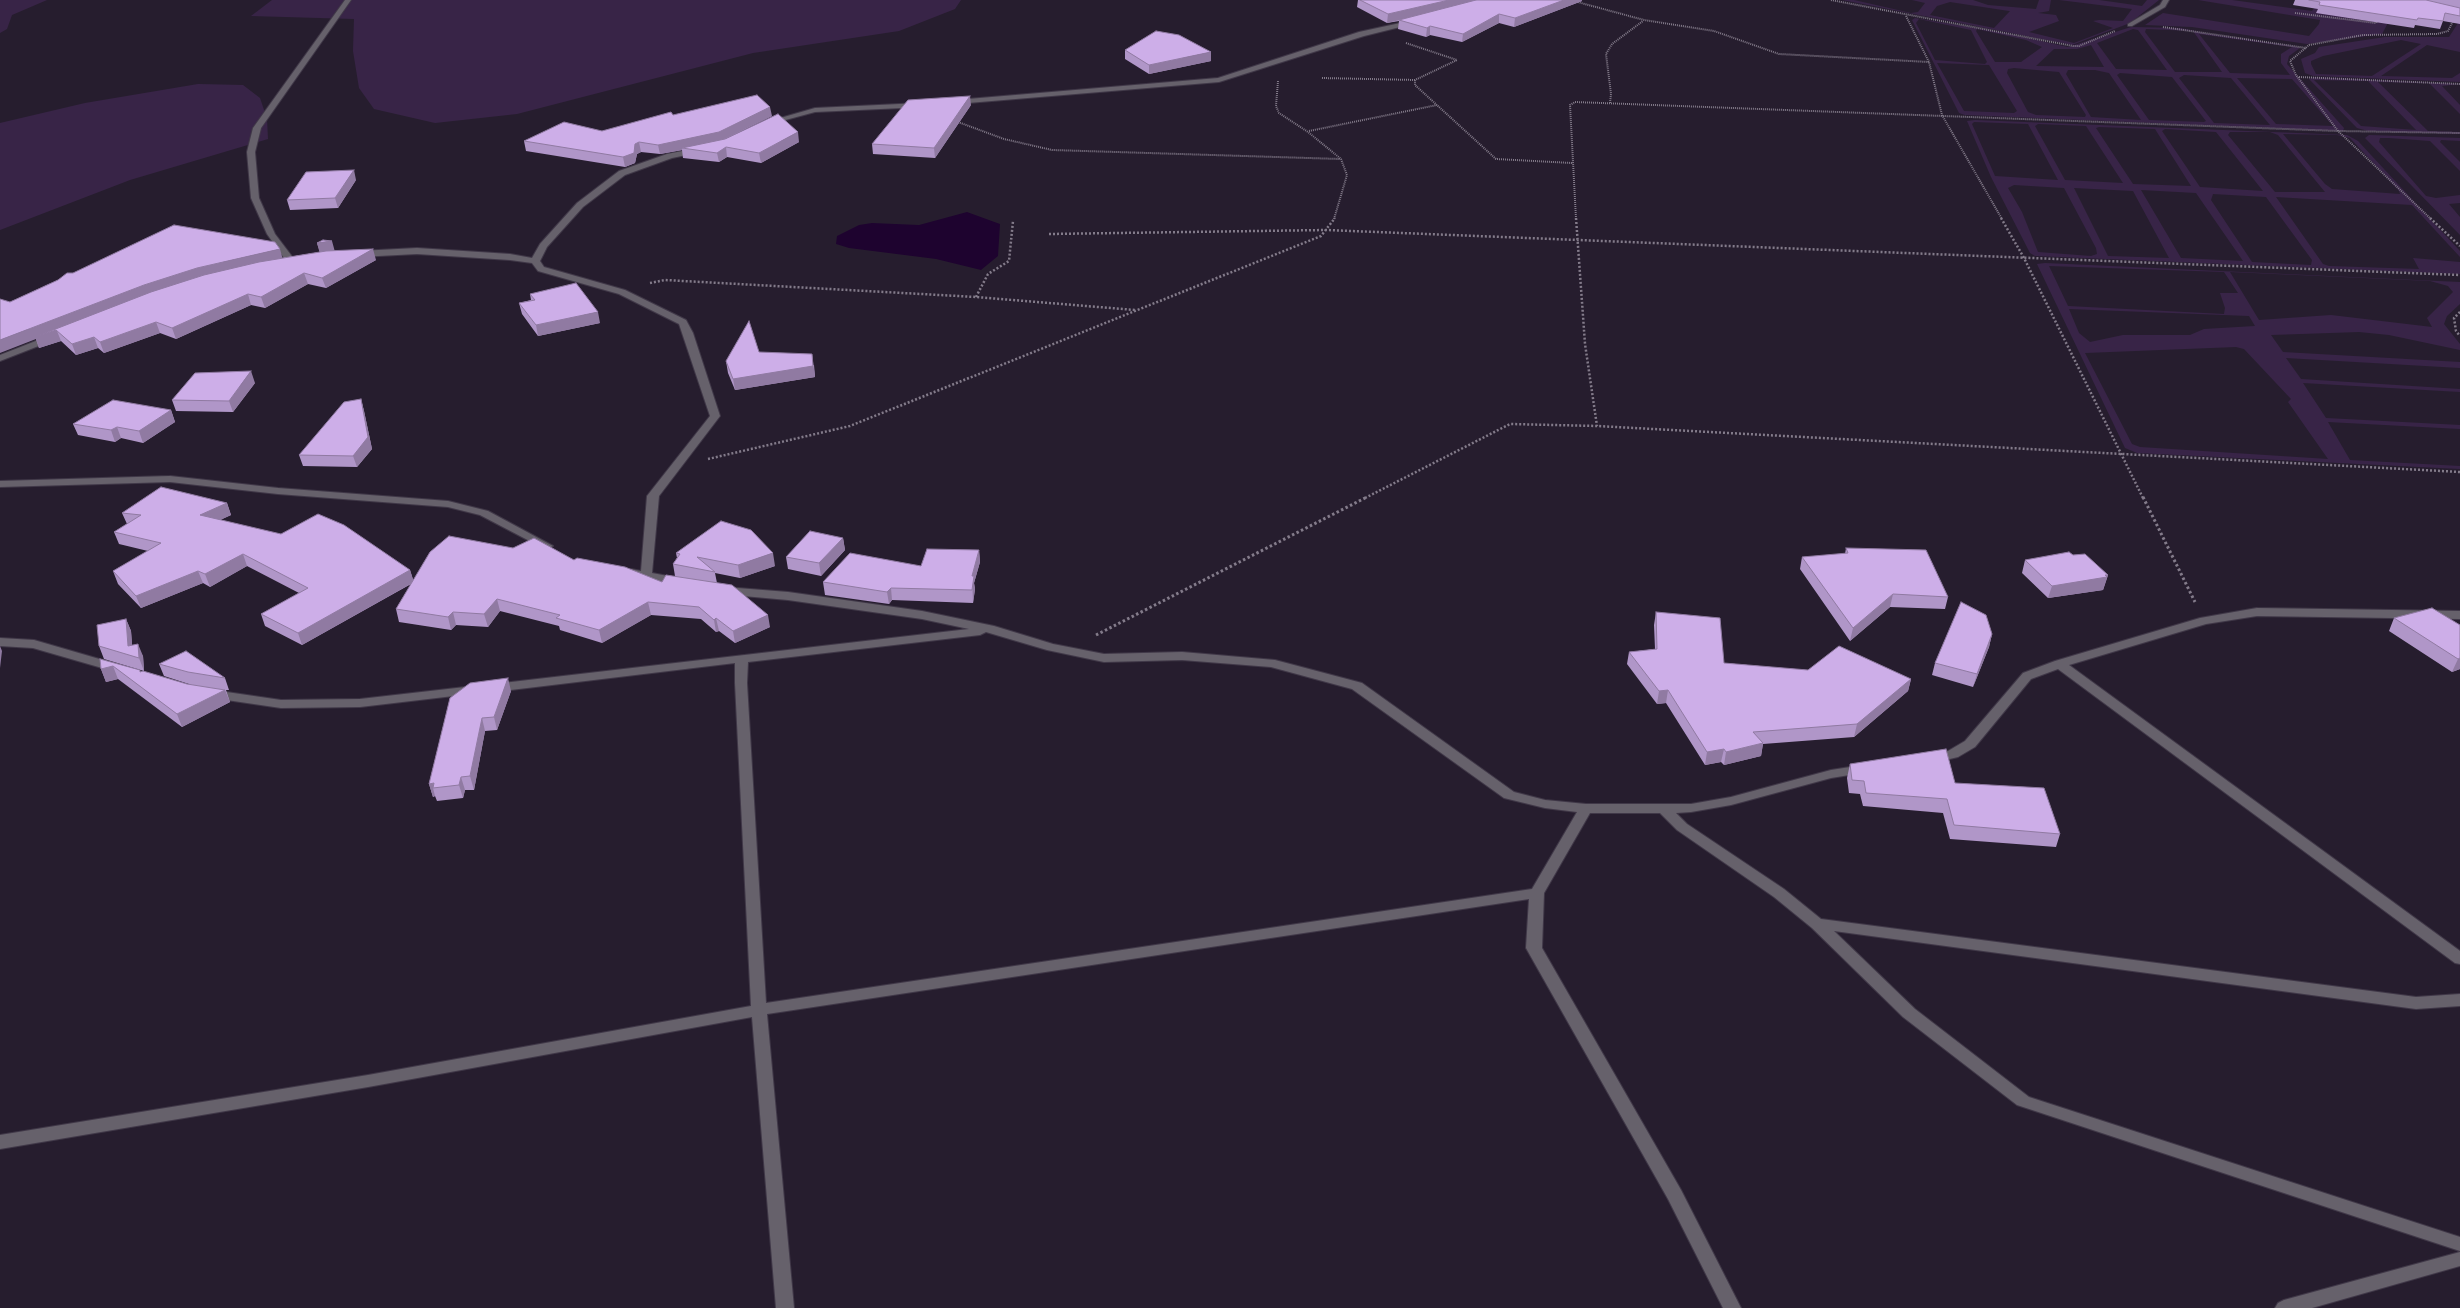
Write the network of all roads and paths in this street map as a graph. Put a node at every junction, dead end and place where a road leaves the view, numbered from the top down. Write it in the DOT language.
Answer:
graph roads {
  1 [pos="348,0"];
  2 [pos="1570,0"];
  3 [pos="1831,0"];
  4 [pos="2166,0"];
  5 [pos="2295,13"];
  6 [pos="1906,16"];
  7 [pos="2381,17"];
  8 [pos="2454,18"];
  9 [pos="1427,19"];
  10 [pos="1644,20"];
  11 [pos="2130,25"];
  12 [pos="1369,32"];
  13 [pos="2306,48"];
  14 [pos="1280,60"];
  15 [pos="1929,62"];
  16 [pos="2298,77"];
  17 [pos="1322,78"];
  18 [pos="1415,80"];
  19 [pos="2460,84"];
  20 [pos="952,103"];
  21 [pos="1610,103"];
  22 [pos="932,104"];
  23 [pos="916,105"];
  24 [pos="1437,105"];
  25 [pos="1942,116"];
  26 [pos="755,129"];
  27 [pos="2338,131"];
  28 [pos="1308,132"];
  29 [pos="2460,133"];
  30 [pos="705,148"];
  31 [pos="1341,159"];
  32 [pos="1572,163"];
  33 [pos="1013,221"];
  34 [pos="1326,230"];
  35 [pos="1049,234"];
  36 [pos="1577,240"];
  37 [pos="2460,246"];
  38 [pos="348,255"];
  39 [pos="2024,258"];
  40 [pos="535,262"];
  41 [pos="277,266"];
  42 [pos="2460,275"];
  43 [pos="622,292"];
  44 [pos="976,298"];
  45 [pos="1136,310"];
  46 [pos="2460,312"];
  47 [pos="62,334"];
  48 [pos="2460,336"];
  49 [pos="0,358"];
  50 [pos="1597,426"];
  51 [pos="2122,454"];
  52 [pos="673,467"];
  53 [pos="2460,472"];
  54 [pos="0,484"];
  55 [pos="558,552"];
  56 [pos="623,571"];
  57 [pos="646,576"];
  58 [pos="694,585"];
  59 [pos="713,589"];
  60 [pos="2460,614"];
  61 [pos="2204,620"];
  62 [pos="994,630"];
  63 [pos="1089,638"];
  64 [pos="0,642"];
  65 [pos="742,658"];
  66 [pos="2059,664"];
  67 [pos="127,672"];
  68 [pos="202,693"];
  69 [pos="1920,761"];
  70 [pos="1876,768"];
  71 [pos="1586,809"];
  72 [pos="1664,809"];
  73 [pos="1537,893"];
  74 [pos="1817,924"];
  75 [pos="2460,959"];
  76 [pos="2460,1000"];
  77 [pos="759,1010"];
  78 [pos="0,1142"];
  79 [pos="2460,1244"];
  80 [pos="2460,1259"];
  81 [pos="785,1308"];
  82 [pos="1732,1308"];
  83 [pos="2284,1308"];
  1 -- 41 [label="street"];
  2 -- 10 [label="path"];
  3 -- 6 [label="path"];
  4 -- 11 [label="street"];
  5 -- 7 [label="path"];
  6 -- 11 [label="path"];
  6 -- 15 [label="path"];
  8 -- 13 [label="path"];
  9 -- 12 [label="street"];
  10 -- 15 [label="path"];
  10 -- 21 [label="path"];
  11 -- 13 [label="path"];
  12 -- 14 [label="street"];
  12 -- 18 [label="path"];
  13 -- 16 [label="path"];
  14 -- 20 [label="street"];
  14 -- 28 [label="path"];
  15 -- 25 [label="path"];
  16 -- 19 [label="path"];
  16 -- 27 [label="path"];
  17 -- 18 [label="path"];
  18 -- 24 [label="path"];
  21 -- 25 [label="path"];
  21 -- 32 [label="path"];
  22 -- 23 [label="street"];
  23 -- 26 [label="street"];
  23 -- 31 [label="path"];
  24 -- 28 [label="path"];
  24 -- 32 [label="path"];
  25 -- 27 [label="path"];
  25 -- 39 [label="path"];
  27 -- 29 [label="path"];
  27 -- 37 [label="path"];
  28 -- 31 [label="path"];
  30 -- 40 [label="street"];
  31 -- 34 [label="path"];
  32 -- 36 [label="path"];
  33 -- 44 [label="path"];
  34 -- 35 [label="path"];
  34 -- 36 [label="path"];
  34 -- 45 [label="path"];
  36 -- 39 [label="path"];
  36 -- 50 [label="path"];
  38 -- 40 [label="street"];
  39 -- 42 [label="path"];
  39 -- 51 [label="path"];
  40 -- 43 [label="street"];
  43 -- 44 [label="path"];
  43 -- 52 [label="street"];
  44 -- 45 [label="path"];
  45 -- 52 [label="path"];
  46 -- 48 [label="path"];
  47 -- 49 [label="street"];
  50 -- 51 [label="path"];
  50 -- 63 [label="path"];
  51 -- 53 [label="path"];
  51 -- 61 [label="path"];
  52 -- 57 [label="street"];
  54 -- 55 [label="street"];
  56 -- 57 [label="street"];
  57 -- 58 [label="street"];
  59 -- 62 [label="street"];
  60 -- 61 [label="street"];
  61 -- 66 [label="street"];
  62 -- 65 [label="street"];
  62 -- 71 [label="street"];
  64 -- 67 [label="street"];
  65 -- 68 [label="street"];
  65 -- 77 [label="street"];
  66 -- 69 [label="street"];
  66 -- 75 [label="street"];
  70 -- 72 [label="street"];
  71 -- 72 [label="street"];
  71 -- 73 [label="street"];
  72 -- 74 [label="street"];
  73 -- 77 [label="street"];
  73 -- 82 [label="street"];
  74 -- 76 [label="street"];
  74 -- 79 [label="street"];
  77 -- 78 [label="street"];
  77 -- 81 [label="street"];
  80 -- 83 [label="street"];
}
